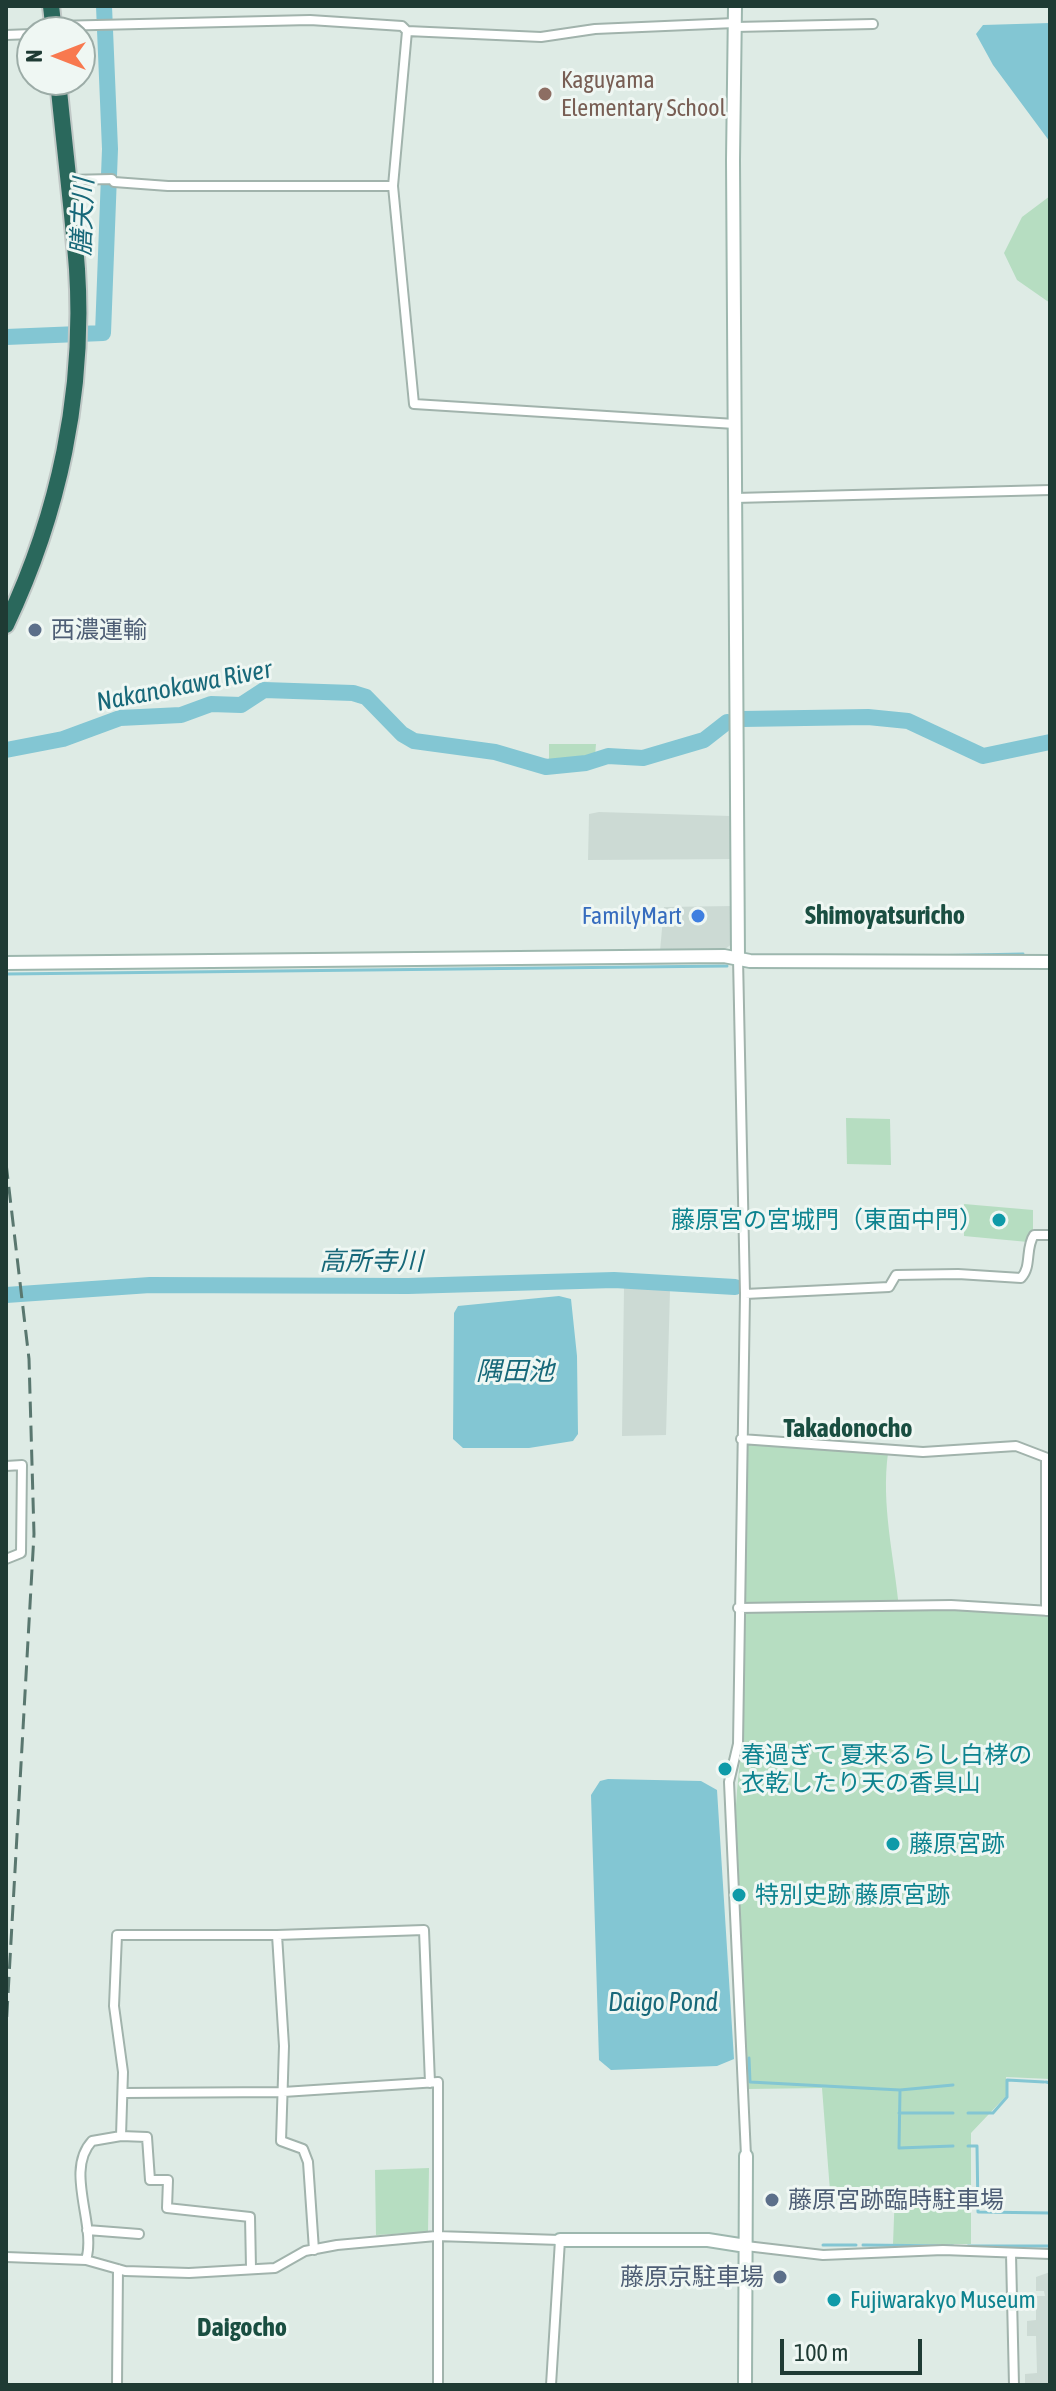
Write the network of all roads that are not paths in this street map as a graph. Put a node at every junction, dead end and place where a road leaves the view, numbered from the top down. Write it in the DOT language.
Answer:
graph roads {
  1 [pos="735,6"];
  2 [pos="873,24"];
  3 [pos="735,25"];
  4 [pos="96,26"];
  5 [pos="407,31"];
  6 [pos="59,96"];
  7 [pos="67,180"];
  8 [pos="393,186"];
  9 [pos="735,424"];
  10 [pos="1050,490"];
  11 [pos="735,498"];
  12 [pos="6,625"];
  13 [pos="738,958"];
  14 [pos="1050,962"];
  15 [pos="6,963"];
  16 [pos="1050,1235"];
  17 [pos="745,1294"];
  18 [pos="741,1439"];
  19 [pos="1048,1459"];
  20 [pos="6,1466"];
  21 [pos="6,1559"];
  22 [pos="738,1608"];
  23 [pos="1048,1611"];
  24 [pos="277,1935"];
  25 [pos="430,2083"];
  26 [pos="283,2092"];
  27 [pos="123,2093"];
  28 [pos="121,2136"];
  29 [pos="746,2156"];
  30 [pos="87,2230"];
  31 [pos="139,2234"];
  32 [pos="436,2236"];
  33 [pos="560,2240"];
  34 [pos="746,2246"];
  35 [pos="314,2250"];
  36 [pos="1011,2254"];
  37 [pos="1050,2254"];
  38 [pos="6,2257"];
  39 [pos="86,2260"];
  40 [pos="251,2268"];
  41 [pos="118,2269"];
  42 [pos="117,2385"];
  43 [pos="438,2385"];
  44 [pos="551,2385"];
  45 [pos="745,2385"];
  46 [pos="1014,2385"];
  1 -- 3 [label="street"];
  2 -- 3 [label="street"];
  3 -- 5 [label="street"];
  3 -- 9 [label="street"];
  4 -- 5 [label="street"];
  5 -- 8 [label="street"];
  6 -- 7 [label="highway"];
  7 -- 8 [label="street"];
  7 -- 12 [label="highway"];
  8 -- 9 [label="street"];
  9 -- 11 [label="street"];
  10 -- 11 [label="street"];
  11 -- 13 [label="street"];
  13 -- 14 [label="street"];
  13 -- 15 [label="street"];
  13 -- 17 [label="street"];
  16 -- 17 [label="street"];
  17 -- 18 [label="street"];
  18 -- 19 [label="street"];
  18 -- 22 [label="street"];
  19 -- 23 [label="street"];
  20 -- 21 [label="street"];
  22 -- 23 [label="street"];
  22 -- 29 [label="street"];
  24 -- 25 [label="street"];
  24 -- 26 [label="street"];
  24 -- 27 [label="street"];
  25 -- 26 [label="street"];
  25 -- 32 [label="street"];
  26 -- 27 [label="street"];
  26 -- 35 [label="street"];
  27 -- 28 [label="street"];
  28 -- 30 [label="street"];
  28 -- 40 [label="street"];
  29 -- 34 [label="street"];
  30 -- 31 [label="street"];
  30 -- 39 [label="street"];
  32 -- 33 [label="street"];
  32 -- 35 [label="street"];
  32 -- 43 [label="street"];
  33 -- 34 [label="street"];
  33 -- 44 [label="street"];
  34 -- 36 [label="street"];
  34 -- 45 [label="street"];
  35 -- 40 [label="street"];
  36 -- 37 [label="street"];
  36 -- 46 [label="street"];
  38 -- 39 [label="street"];
  39 -- 41 [label="street"];
  40 -- 41 [label="street"];
  41 -- 42 [label="street"];
}
